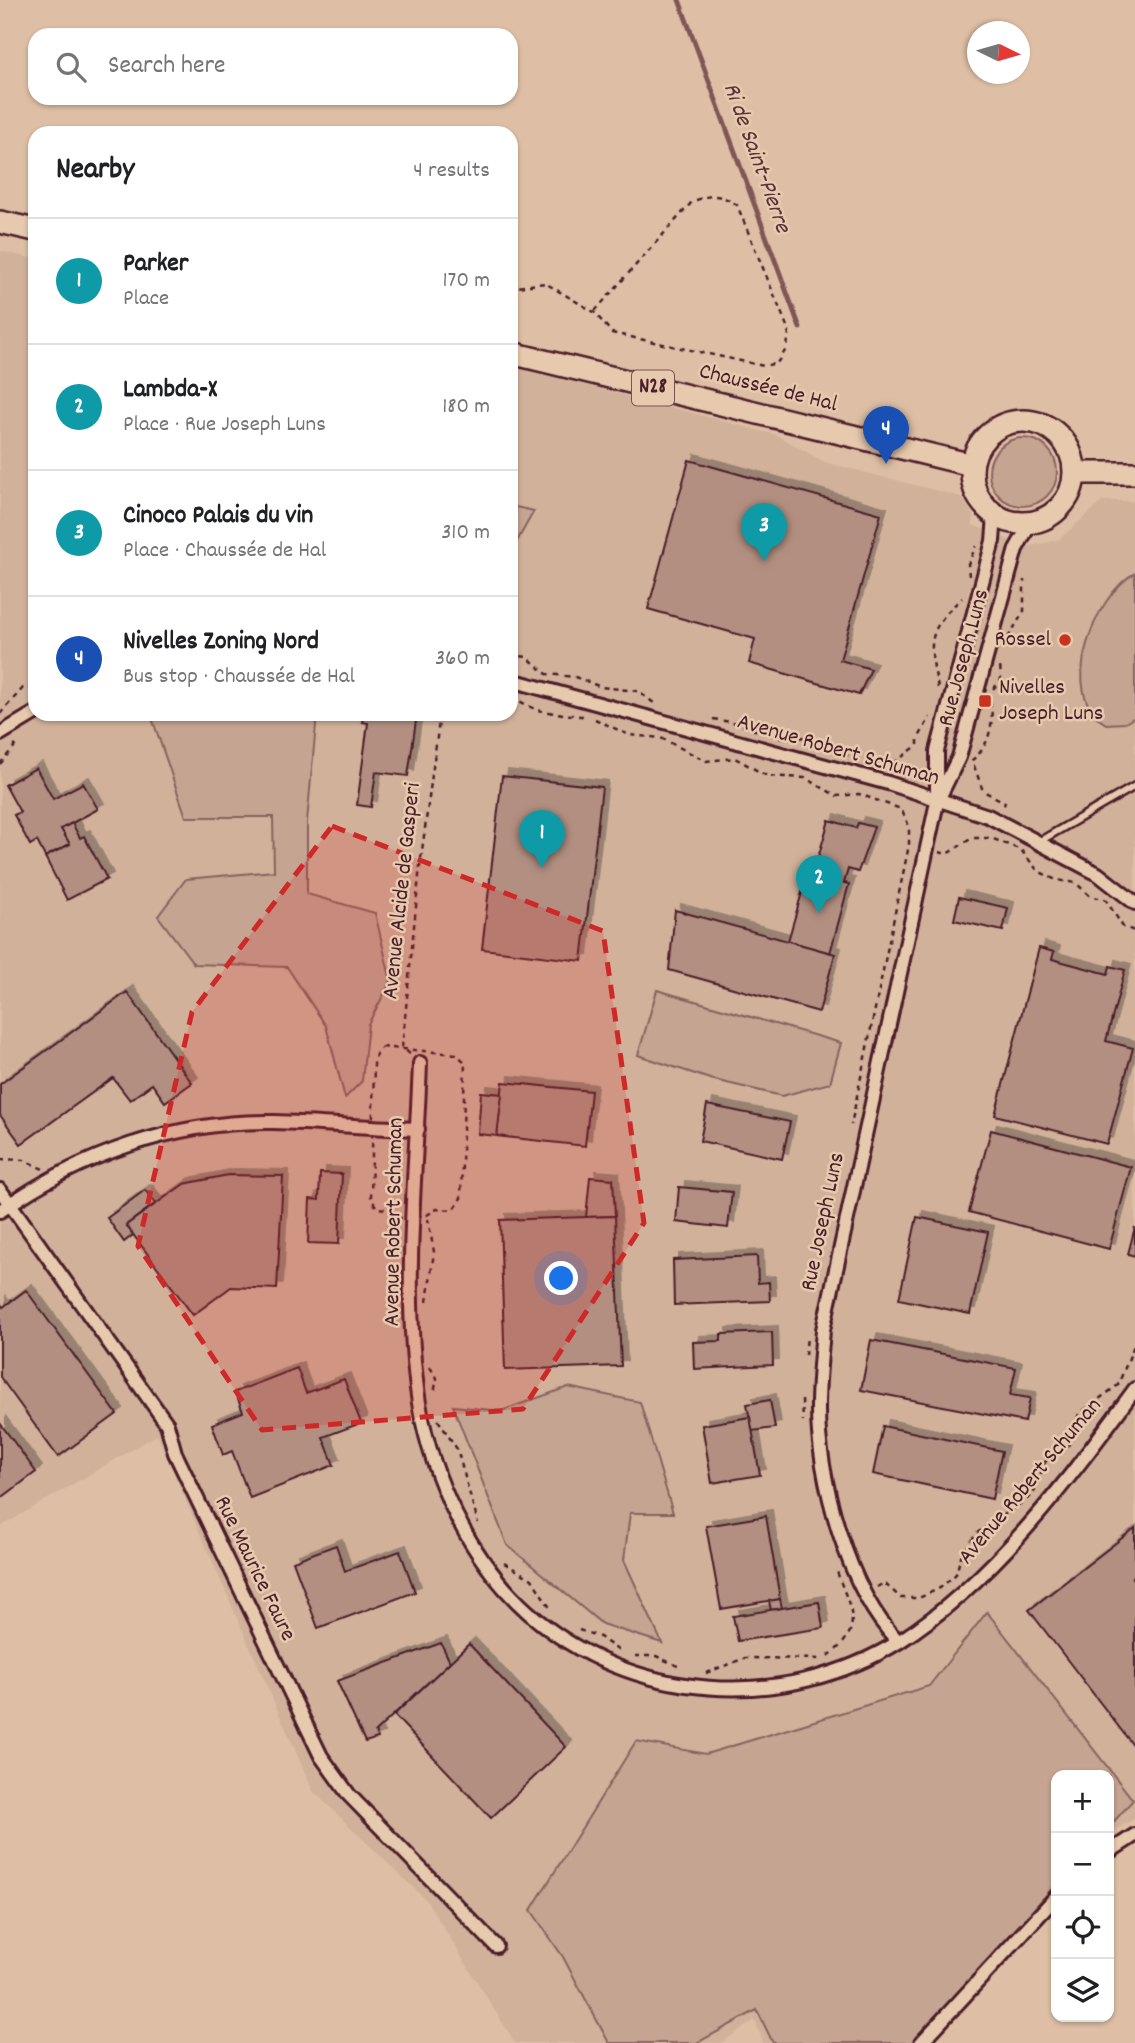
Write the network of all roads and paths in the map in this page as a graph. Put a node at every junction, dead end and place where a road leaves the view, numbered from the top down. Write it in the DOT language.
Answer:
graph roads {
  1 [pos="0,222"];
  2 [pos="28,228"];
  3 [pos="518,287"];
  4 [pos="594,312"];
  5 [pos="518,355"];
  6 [pos="972,465"];
  7 [pos="1075,473"];
  8 [pos="1135,473"];
  9 [pos="995,516"];
  10 [pos="1030,524"];
  11 [pos="976,544"];
  12 [pos="1024,571"];
  13 [pos="969,581"];
  14 [pos="966,591"];
  15 [pos="1005,642"];
  16 [pos="518,656"];
  17 [pos="1000,659"];
  18 [pos="518,682"];
  19 [pos="28,688"];
  20 [pos="939,696"];
  21 [pos="518,701"];
  22 [pos="660,708"];
  23 [pos="934,710"];
  24 [pos="0,715"];
  25 [pos="28,717"];
  26 [pos="704,719"];
  27 [pos="439,721"];
  28 [pos="762,733"];
  29 [pos="0,734"];
  30 [pos="774,738"];
  31 [pos="854,760"];
  32 [pos="872,763"];
  33 [pos="1135,786"];
  34 [pos="937,802"];
  35 [pos="1005,802"];
  36 [pos="1040,841"];
  37 [pos="909,845"];
  38 [pos="926,849"];
  39 [pos="1135,903"];
  40 [pos="1135,931"];
  41 [pos="420,1063"];
  42 [pos="418,1129"];
  43 [pos="850,1129"];
  44 [pos="0,1159"];
  45 [pos="49,1179"];
  46 [pos="0,1190"];
  47 [pos="5,1207"];
  48 [pos="427,1215"];
  49 [pos="425,1314"];
  50 [pos="808,1331"];
  51 [pos="1135,1343"];
  52 [pos="428,1357"];
  53 [pos="804,1366"];
  54 [pos="803,1389"];
  55 [pos="1135,1389"];
  56 [pos="432,1404"];
  57 [pos="436,1416"];
  58 [pos="804,1425"];
  59 [pos="480,1531"];
  60 [pos="501,1561"];
  61 [pos="835,1565"];
  62 [pos="865,1594"];
  63 [pos="850,1604"];
  64 [pos="558,1619"];
  65 [pos="575,1629"];
  66 [pos="898,1642"];
  67 [pos="684,1669"];
  68 [pos="695,1671"];
  69 [pos="1135,1835"];
  70 [pos="1114,1849"];
  71 [pos="1051,1902"];
  72 [pos="496,1946"];
  73 [pos="921,2043"];
  1 -- 2 [label="main road"];
  3 -- 4 [label="path"];
  4 -- 4 [label="path"];
  5 -- 6 [label="main road, Chaussée de Hal / N28"];
  6 -- 7 [label="main road"];
  6 -- 9 [label="main road"];
  7 -- 8 [label="main road"];
  7 -- 10 [label="main road"];
  9 -- 10 [label="main road"];
  9 -- 34 [label="street, Rue Joseph Luns"];
  10 -- 34 [label="street, Rue Joseph Luns"];
  11 -- 13 [label="path"];
  12 -- 15 [label="path"];
  14 -- 20 [label="path"];
  16 -- 22 [label="path"];
  17 -- 35 [label="path"];
  18 -- 34 [label="street, Avenue Robert Schuman"];
  19 -- 24 [label="path"];
  21 -- 37 [label="path"];
  23 -- 32 [label="path"];
  25 -- 29 [label="street"];
  26 -- 28 [label="path"];
  27 -- 41 [label="path, Avenue Alcide de Gasperi"];
  30 -- 31 [label="path"];
  33 -- 36 [label="lane"];
  34 -- 36 [label="street, Avenue Robert Schuman"];
  34 -- 38 [label="street, Rue Joseph Luns"];
  36 -- 39 [label="street, Avenue Robert Schuman"];
  37 -- 38 [label="path"];
  37 -- 43 [label="path"];
  38 -- 40 [label="path"];
  38 -- 62 [label="street, Rue Joseph Luns"];
  41 -- 42 [label="street, Avenue Robert Schuman"];
  42 -- 45 [label="street"];
  42 -- 66 [label="street, Avenue Robert Schuman"];
  44 -- 45 [label="path"];
  45 -- 47 [label="street"];
  46 -- 47 [label="street, Rue Maurice Faure"];
  47 -- 72 [label="street, Rue Maurice Faure"];
  48 -- 49 [label="path"];
  50 -- 53 [label="path"];
  51 -- 62 [label="path"];
  52 -- 56 [label="path"];
  54 -- 58 [label="path"];
  55 -- 66 [label="street, Avenue Robert Schuman"];
  57 -- 59 [label="path"];
  60 -- 64 [label="path"];
  61 -- 63 [label="path"];
  62 -- 63 [label="path"];
  62 -- 66 [label="street, Rue Joseph Luns"];
  63 -- 68 [label="path"];
  65 -- 67 [label="path"];
  69 -- 70 [label="street"];
  71 -- 73 [label="street"];
}
